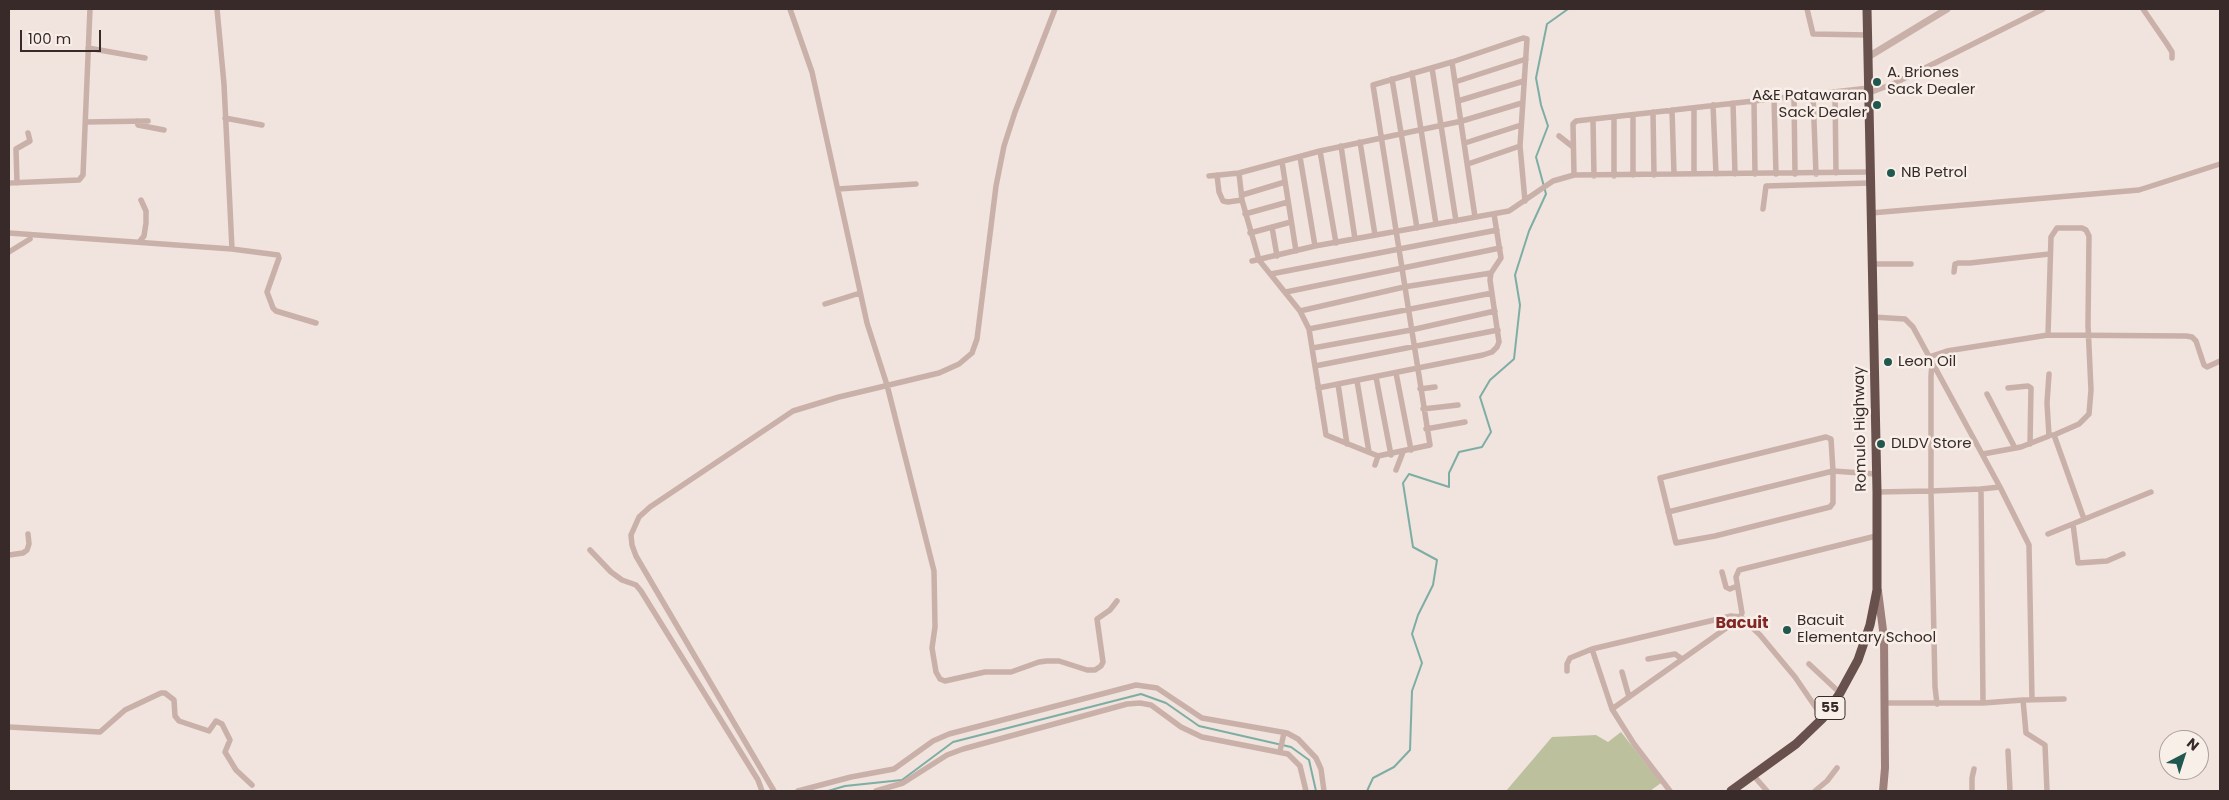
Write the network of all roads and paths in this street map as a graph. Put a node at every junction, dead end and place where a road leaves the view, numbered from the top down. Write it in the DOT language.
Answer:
graph roads {
  1 [pos="90,9"];
  2 [pos="217,9"];
  3 [pos="790,9"];
  4 [pos="1055,9"];
  5 [pos="1807,9"];
  6 [pos="1867,9"];
  7 [pos="1947,9"];
  8 [pos="2044,9"];
  9 [pos="2143,9"];
  10 [pos="1868,35"];
  11 [pos="88,48"];
  12 [pos="1868,57"];
  13 [pos="145,58"];
  14 [pos="2172,58"];
  15 [pos="1526,59"];
  16 [pos="1452,62"];
  17 [pos="1432,68"];
  18 [pos="1412,73"];
  19 [pos="1392,79"];
  20 [pos="1524,81"];
  21 [pos="1455,82"];
  22 [pos="1869,91"];
  23 [pos="1835,92"];
  24 [pos="1813,94"];
  25 [pos="1794,96"];
  26 [pos="1774,98"];
  27 [pos="1754,100"];
  28 [pos="1458,101"];
  29 [pos="1522,103"];
  30 [pos="1733,103"];
  31 [pos="1713,105"];
  32 [pos="1694,108"];
  33 [pos="1672,110"];
  34 [pos="1653,112"];
  35 [pos="1633,115"];
  36 [pos="1614,117"];
  37 [pos="225,118"];
  38 [pos="1593,120"];
  39 [pos="137,121"];
  40 [pos="148,121"];
  41 [pos="1462,121"];
  42 [pos="86,122"];
  43 [pos="262,125"];
  44 [pos="1441,125"];
  45 [pos="1521,125"];
  46 [pos="1421,129"];
  47 [pos="164,130"];
  48 [pos="28,133"];
  49 [pos="1402,133"];
  50 [pos="1559,136"];
  51 [pos="1380,138"];
  52 [pos="1360,142"];
  53 [pos="1465,143"];
  54 [pos="1341,146"];
  55 [pos="1520,146"];
  56 [pos="1573,147"];
  57 [pos="1320,151"];
  58 [pos="1300,157"];
  59 [pos="1282,162"];
  60 [pos="1468,164"];
  61 [pos="2220,164"];
  62 [pos="1870,172"];
  63 [pos="1239,173"];
  64 [pos="1674,174"];
  65 [pos="1694,174"];
  66 [pos="1716,174"];
  67 [pos="1735,174"];
  68 [pos="1755,174"];
  69 [pos="1776,174"];
  70 [pos="1795,174"];
  71 [pos="1816,174"];
  72 [pos="1836,174"];
  73 [pos="1217,175"];
  74 [pos="1574,175"];
  75 [pos="1654,175"];
  76 [pos="1210,176"];
  77 [pos="1594,176"];
  78 [pos="1614,176"];
  79 [pos="1633,176"];
  80 [pos="1285,182"];
  81 [pos="9,183"];
  82 [pos="17,183"];
  83 [pos="1870,183"];
  84 [pos="916,184"];
  85 [pos="838,189"];
  86 [pos="1242,197"];
  87 [pos="141,200"];
  88 [pos="1525,201"];
  89 [pos="1288,202"];
  90 [pos="1763,208"];
  91 [pos="1871,213"];
  92 [pos="1246,214"];
  93 [pos="1494,214"];
  94 [pos="1476,218"];
  95 [pos="1456,221"];
  96 [pos="1291,222"];
  97 [pos="1436,224"];
  98 [pos="1272,227"];
  99 [pos="1417,228"];
  100 [pos="1497,230"];
  101 [pos="1395,232"];
  102 [pos="9,233"];
  103 [pos="1250,233"];
  104 [pos="1375,235"];
  105 [pos="30,239"];
  106 [pos="1355,239"];
  107 [pos="140,241"];
  108 [pos="1336,243"];
  109 [pos="1315,246"];
  110 [pos="1397,248"];
  111 [pos="1500,248"];
  112 [pos="232,249"];
  113 [pos="1296,251"];
  114 [pos="9,252"];
  115 [pos="2049,254"];
  116 [pos="1277,256"];
  117 [pos="1259,260"];
  118 [pos="1252,261"];
  119 [pos="1872,264"];
  120 [pos="1911,264"];
  121 [pos="1400,268"];
  122 [pos="1954,272"];
  123 [pos="1491,273"];
  124 [pos="1271,274"];
  125 [pos="1404,288"];
  126 [pos="1286,292"];
  127 [pos="860,293"];
  128 [pos="1492,293"];
  129 [pos="825,304"];
  130 [pos="1407,309"];
  131 [pos="1300,311"];
  132 [pos="1495,311"];
  133 [pos="1873,317"];
  134 [pos="316,323"];
  135 [pos="1309,329"];
  136 [pos="1411,330"];
  137 [pos="1498,330"];
  138 [pos="2048,335"];
  139 [pos="2089,335"];
  140 [pos="1313,348"];
  141 [pos="1414,348"];
  142 [pos="1929,357"];
  143 [pos="2220,361"];
  144 [pos="1932,364"];
  145 [pos="1315,366"];
  146 [pos="1417,370"];
  147 [pos="1396,373"];
  148 [pos="2049,374"];
  149 [pos="1376,377"];
  150 [pos="1357,381"];
  151 [pos="1338,384"];
  152 [pos="887,385"];
  153 [pos="1435,387"];
  154 [pos="1318,388"];
  155 [pos="2008,388"];
  156 [pos="1420,389"];
  157 [pos="1987,394"];
  158 [pos="1458,405"];
  159 [pos="1423,408"];
  160 [pos="1465,422"];
  161 [pos="1426,429"];
  162 [pos="2052,435"];
  163 [pos="1347,444"];
  164 [pos="2030,444"];
  165 [pos="2015,448"];
  166 [pos="1410,450"];
  167 [pos="1369,452"];
  168 [pos="1403,452"];
  169 [pos="1983,454"];
  170 [pos="1391,455"];
  171 [pos="1378,456"];
  172 [pos="1375,465"];
  173 [pos="1396,470"];
  174 [pos="1833,471"];
  175 [pos="1876,474"];
  176 [pos="2000,487"];
  177 [pos="1981,489"];
  178 [pos="1931,491"];
  179 [pos="1877,492"];
  180 [pos="2151,492"];
  181 [pos="1668,512"];
  182 [pos="2084,519"];
  183 [pos="2073,524"];
  184 [pos="28,534"];
  185 [pos="2048,534"];
  186 [pos="1876,536"];
  187 [pos="590,550"];
  188 [pos="2123,554"];
  189 [pos="9,555"];
  190 [pos="1722,572"];
  191 [pos="1737,586"];
  192 [pos="1877,590"];
  193 [pos="1118,601"];
  194 [pos="1740,616"];
  195 [pos="1592,649"];
  196 [pos="1648,659"];
  197 [pos="1682,659"];
  198 [pos="1809,664"];
  199 [pos="1567,671"];
  200 [pos="1622,672"];
  201 [pos="1840,693"];
  202 [pos="1628,697"];
  203 [pos="2064,699"];
  204 [pos="2023,700"];
  205 [pos="2032,700"];
  206 [pos="1886,703"];
  207 [pos="1983,703"];
  208 [pos="1937,704"];
  209 [pos="1612,709"];
  210 [pos="1822,718"];
  211 [pos="9,727"];
  212 [pos="1284,735"];
  213 [pos="1281,750"];
  214 [pos="2008,751"];
  215 [pos="1837,768"];
  216 [pos="1974,769"];
  217 [pos="1753,775"];
  218 [pos="252,786"];
  219 [pos="762,791"];
  220 [pos="774,791"];
  221 [pos="798,791"];
  222 [pos="876,791"];
  223 [pos="1306,791"];
  224 [pos="1324,791"];
  225 [pos="1670,791"];
  226 [pos="1732,791"];
  227 [pos="1768,791"];
  228 [pos="1815,791"];
  229 [pos="1883,791"];
  230 [pos="1972,791"];
  231 [pos="2009,791"];
  232 [pos="2047,791"];
  1 -- 11 [label="street"];
  2 -- 37 [label="street"];
  3 -- 85 [label="street"];
  4 -- 152 [label="street"];
  5 -- 10 [label="street"];
  6 -- 10 [label="highway, Romulo Highway / 55"];
  7 -- 12 [label="street"];
  8 -- 22 [label="street"];
  9 -- 14 [label="street"];
  10 -- 12 [label="highway, Romulo Highway / 55"];
  11 -- 13 [label="street"];
  11 -- 42 [label="street"];
  12 -- 22 [label="highway, Romulo Highway / 55"];
  15 -- 16 [label="street"];
  15 -- 20 [label="street"];
  15 -- 21 [label="street"];
  16 -- 17 [label="street"];
  16 -- 21 [label="street"];
  17 -- 18 [label="street"];
  17 -- 44 [label="street"];
  18 -- 19 [label="street"];
  18 -- 46 [label="street"];
  19 -- 49 [label="street"];
  19 -- 51 [label="street"];
  20 -- 28 [label="street"];
  20 -- 29 [label="street"];
  21 -- 28 [label="street"];
  22 -- 23 [label="street"];
  22 -- 62 [label="highway, Romulo Highway / 55"];
  23 -- 24 [label="street"];
  23 -- 72 [label="street"];
  24 -- 25 [label="street"];
  24 -- 71 [label="street"];
  25 -- 26 [label="street"];
  25 -- 70 [label="street"];
  26 -- 27 [label="street"];
  26 -- 69 [label="street"];
  27 -- 30 [label="street"];
  27 -- 68 [label="street"];
  28 -- 41 [label="street"];
  29 -- 41 [label="street"];
  29 -- 45 [label="street"];
  30 -- 31 [label="street"];
  30 -- 67 [label="street"];
  31 -- 32 [label="street"];
  31 -- 66 [label="street"];
  32 -- 33 [label="street"];
  32 -- 65 [label="street"];
  33 -- 34 [label="street"];
  33 -- 64 [label="street"];
  34 -- 35 [label="street"];
  34 -- 75 [label="street"];
  35 -- 36 [label="street"];
  35 -- 79 [label="street"];
  36 -- 38 [label="street"];
  36 -- 78 [label="street"];
  37 -- 43 [label="street"];
  37 -- 112 [label="street"];
  38 -- 56 [label="street"];
  38 -- 77 [label="street"];
  39 -- 40 [label="street"];
  39 -- 42 [label="street"];
  39 -- 47 [label="street"];
  41 -- 44 [label="street"];
  41 -- 53 [label="street"];
  42 -- 82 [label="street"];
  44 -- 46 [label="street"];
  44 -- 95 [label="street"];
  45 -- 53 [label="street"];
  45 -- 55 [label="street"];
  46 -- 49 [label="street"];
  46 -- 97 [label="street"];
  48 -- 82 [label="street"];
  49 -- 51 [label="street"];
  49 -- 99 [label="street"];
  50 -- 56 [label="street"];
  51 -- 52 [label="street"];
  51 -- 101 [label="street"];
  52 -- 54 [label="street"];
  52 -- 104 [label="street"];
  53 -- 60 [label="street"];
  54 -- 57 [label="street"];
  54 -- 106 [label="street"];
  55 -- 60 [label="street"];
  55 -- 88 [label="street"];
  56 -- 74 [label="street"];
  57 -- 58 [label="street"];
  57 -- 108 [label="street"];
  58 -- 59 [label="street"];
  58 -- 109 [label="street"];
  59 -- 63 [label="street"];
  59 -- 80 [label="street"];
  60 -- 94 [label="street"];
  61 -- 91 [label="street"];
  62 -- 72 [label="street"];
  62 -- 83 [label="highway, Romulo Highway / 55"];
  63 -- 73 [label="street"];
  63 -- 86 [label="street"];
  64 -- 65 [label="street"];
  64 -- 75 [label="street"];
  65 -- 66 [label="street"];
  66 -- 67 [label="street"];
  67 -- 68 [label="street"];
  68 -- 69 [label="street"];
  69 -- 70 [label="street"];
  70 -- 71 [label="street"];
  71 -- 72 [label="street"];
  73 -- 76 [label="street"];
  73 -- 86 [label="street"];
  74 -- 77 [label="street"];
  74 -- 88 [label="street"];
  75 -- 79 [label="street"];
  77 -- 78 [label="street"];
  78 -- 79 [label="street"];
  80 -- 86 [label="street"];
  80 -- 89 [label="street"];
  81 -- 82 [label="street"];
  83 -- 90 [label="street"];
  83 -- 91 [label="highway, Romulo Highway / 55"];
  84 -- 85 [label="street"];
  85 -- 127 [label="street"];
  86 -- 92 [label="street"];
  87 -- 107 [label="street"];
  88 -- 93 [label="street"];
  89 -- 92 [label="street"];
  89 -- 96 [label="street"];
  91 -- 119 [label="highway, Romulo Highway / 55"];
  92 -- 103 [label="street"];
  93 -- 94 [label="street"];
  93 -- 100 [label="street"];
  94 -- 95 [label="street"];
  95 -- 97 [label="street"];
  96 -- 98 [label="street"];
  96 -- 113 [label="street"];
  97 -- 99 [label="street"];
  98 -- 103 [label="street"];
  98 -- 116 [label="street"];
  99 -- 101 [label="street"];
  100 -- 110 [label="street"];
  100 -- 111 [label="street"];
  101 -- 104 [label="street"];
  101 -- 110 [label="street"];
  102 -- 107 [label="street"];
  103 -- 117 [label="street"];
  104 -- 106 [label="street"];
  105 -- 114 [label="street"];
  106 -- 108 [label="street"];
  107 -- 112 [label="street"];
  108 -- 109 [label="street"];
  109 -- 113 [label="street"];
  110 -- 121 [label="street"];
  110 -- 124 [label="street"];
  111 -- 121 [label="street"];
  111 -- 123 [label="street"];
  112 -- 134 [label="street"];
  113 -- 116 [label="street"];
  115 -- 122 [label="street"];
  115 -- 138 [label="street"];
  115 -- 139 [label="street"];
  116 -- 117 [label="street"];
  117 -- 118 [label="street"];
  117 -- 124 [label="street"];
  119 -- 120 [label="street"];
  119 -- 133 [label="highway, Romulo Highway / 55"];
  121 -- 125 [label="street"];
  121 -- 126 [label="street"];
  123 -- 125 [label="street"];
  123 -- 128 [label="street"];
  124 -- 126 [label="street"];
  125 -- 130 [label="street"];
  125 -- 131 [label="street"];
  126 -- 131 [label="street"];
  127 -- 129 [label="street"];
  127 -- 152 [label="street"];
  128 -- 130 [label="street"];
  128 -- 132 [label="street"];
  130 -- 135 [label="street"];
  130 -- 136 [label="street"];
  131 -- 135 [label="street"];
  132 -- 136 [label="street"];
  132 -- 137 [label="street"];
  133 -- 142 [label="street"];
  133 -- 175 [label="highway, Romulo Highway / 55"];
  135 -- 140 [label="street"];
  136 -- 140 [label="street"];
  136 -- 141 [label="street"];
  137 -- 141 [label="street"];
  137 -- 146 [label="street"];
  138 -- 139 [label="street"];
  138 -- 142 [label="street"];
  139 -- 143 [label="street"];
  139 -- 162 [label="street"];
  140 -- 145 [label="street"];
  141 -- 145 [label="street"];
  141 -- 146 [label="street"];
  142 -- 144 [label="street"];
  144 -- 169 [label="street"];
  144 -- 178 [label="street"];
  145 -- 154 [label="street"];
  146 -- 147 [label="street"];
  146 -- 156 [label="street"];
  147 -- 149 [label="street"];
  147 -- 166 [label="street"];
  148 -- 162 [label="street"];
  149 -- 150 [label="street"];
  149 -- 170 [label="street"];
  150 -- 151 [label="street"];
  150 -- 167 [label="street"];
  151 -- 154 [label="street"];
  151 -- 163 [label="street"];
  152 -- 193 [label="street"];
  152 -- 220 [label="street"];
  153 -- 156 [label="street"];
  154 -- 163 [label="street"];
  155 -- 164 [label="street"];
  156 -- 159 [label="street"];
  157 -- 165 [label="street"];
  158 -- 159 [label="street"];
  159 -- 161 [label="street"];
  160 -- 161 [label="street"];
  161 -- 166 [label="street"];
  162 -- 164 [label="street"];
  162 -- 182 [label="street"];
  163 -- 167 [label="street"];
  164 -- 165 [label="street"];
  165 -- 169 [label="street"];
  166 -- 168 [label="street"];
  167 -- 171 [label="street"];
  168 -- 170 [label="street"];
  168 -- 173 [label="street"];
  169 -- 176 [label="street"];
  170 -- 171 [label="street"];
  171 -- 172 [label="street"];
  174 -- 175 [label="street"];
  174 -- 181 [label="street"];
  174 -- 181 [label="street"];
  174 -- 181 [label="street"];
  175 -- 179 [label="highway, Romulo Highway / 55"];
  176 -- 177 [label="street"];
  176 -- 205 [label="street"];
  177 -- 178 [label="street"];
  177 -- 207 [label="street"];
  178 -- 179 [label="street"];
  178 -- 208 [label="street"];
  179 -- 186 [label="highway, Romulo Highway / 55"];
  180 -- 182 [label="street"];
  182 -- 183 [label="street"];
  183 -- 185 [label="street"];
  183 -- 188 [label="street"];
  184 -- 189 [label="street"];
  186 -- 191 [label="street"];
  186 -- 192 [label="highway, Romulo Highway / 55"];
  187 -- 219 [label="street"];
  190 -- 191 [label="street"];
  191 -- 194 [label="street"];
  192 -- 201 [label="highway, Romulo Highway / 55"];
  192 -- 206 [label="main road"];
  194 -- 195 [label="street"];
  194 -- 197 [label="street"];
  194 -- 210 [label="street"];
  195 -- 199 [label="street"];
  195 -- 209 [label="street"];
  196 -- 197 [label="street"];
  197 -- 202 [label="street"];
  198 -- 201 [label="street"];
  200 -- 202 [label="street"];
  201 -- 210 [label="highway, Romulo Highway / 55"];
  202 -- 209 [label="street"];
  203 -- 205 [label="street"];
  204 -- 205 [label="street"];
  204 -- 207 [label="street"];
  204 -- 232 [label="street"];
  206 -- 208 [label="street"];
  206 -- 229 [label="main road"];
  207 -- 208 [label="street"];
  209 -- 225 [label="street"];
  210 -- 217 [label="highway, Romulo Highway / 55"];
  211 -- 218 [label="street"];
  212 -- 213 [label="street"];
  212 -- 221 [label="street"];
  212 -- 224 [label="street"];
  213 -- 222 [label="street"];
  213 -- 223 [label="street"];
  214 -- 231 [label="street"];
  215 -- 228 [label="street"];
  216 -- 230 [label="street"];
  217 -- 226 [label="highway, Romulo Highway / 55"];
  217 -- 227 [label="street"];
}
